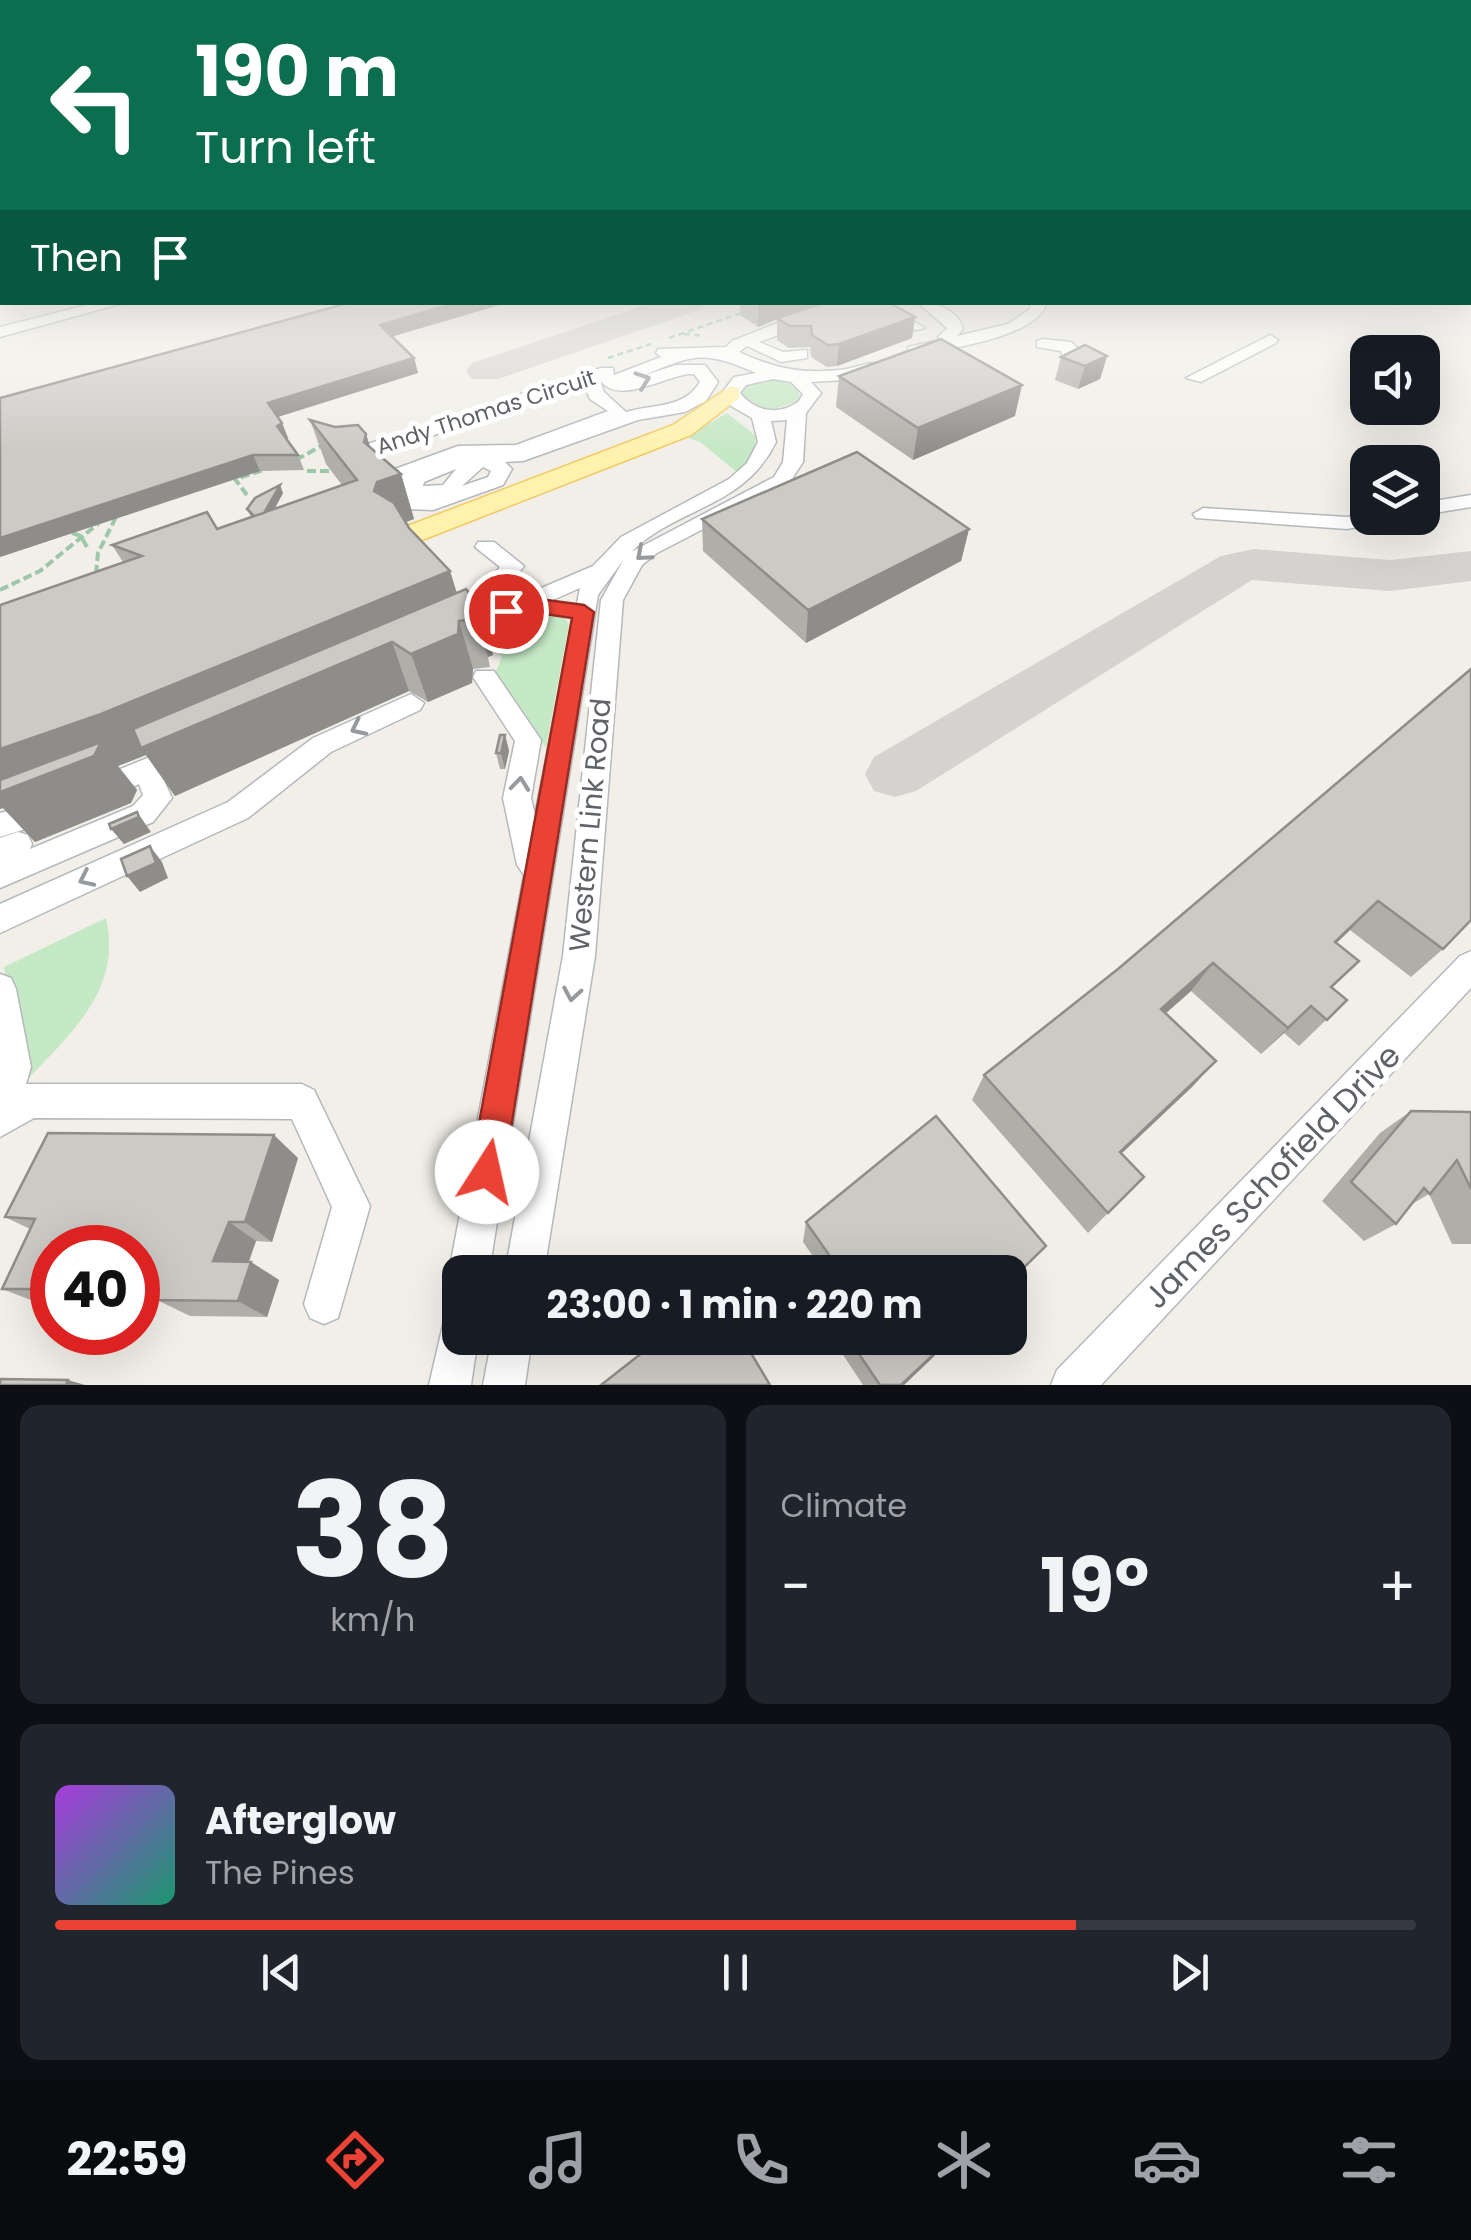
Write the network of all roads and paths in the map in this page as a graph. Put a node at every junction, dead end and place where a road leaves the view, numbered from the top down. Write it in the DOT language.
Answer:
graph roads {
  1 [pos="29,325"];
  2 [pos="793,325"];
  3 [pos="955,325"];
  4 [pos="1037,325"];
  5 [pos="0,332"];
  6 [pos="1094,334"];
  7 [pos="747,340"];
  8 [pos="1270,340"];
  9 [pos="952,343"];
  10 [pos="1043,344"];
  11 [pos="729,353"];
  12 [pos="801,354"];
  13 [pos="1096,354"];
  14 [pos="680,356"];
  15 [pos="974,358"];
  16 [pos="1070,358"];
  17 [pos="773,374"];
  18 [pos="797,378"];
  19 [pos="1195,378"];
  20 [pos="591,379"];
  21 [pos="736,387"];
  22 [pos="812,393"];
  23 [pos="612,406"];
  24 [pos="650,412"];
  25 [pos="797,412"];
  26 [pos="760,414"];
  27 [pos="328,444"];
  28 [pos="350,465"];
  29 [pos="307,470"];
  30 [pos="265,477"];
  31 [pos="247,496"];
  32 [pos="1471,501"];
  33 [pos="1440,507"];
  34 [pos="1203,514"];
  35 [pos="117,515"];
  36 [pos="103,520"];
  37 [pos="1350,522"];
  38 [pos="72,533"];
  39 [pos="81,536"];
  40 [pos="407,536"];
  41 [pos="486,546"];
  42 [pos="88,549"];
  43 [pos="598,572"];
  44 [pos="100,585"];
  45 [pos="0,590"];
  46 [pos="497,610"];
  47 [pos="584,612"];
  48 [pos="429,644"];
  49 [pos="486,677"];
  50 [pos="411,703"];
  51 [pos="217,738"];
  52 [pos="146,770"];
  53 [pos="6,840"];
  54 [pos="0,875"];
  55 [pos="536,880"];
  56 [pos="5,923"];
  57 [pos="1471,966"];
  58 [pos="0,989"];
  59 [pos="0,1117"];
  60 [pos="473,1255"];
  61 [pos="527,1255"];
  62 [pos="324,1304"];
  63 [pos="455,1355"];
  64 [pos="509,1355"];
  65 [pos="450,1385"];
  66 [pos="504,1385"];
  67 [pos="1072,1385"];
  1 -- 5 [label="street"];
  2 -- 7 [label="street"];
  3 -- 9 [label="street"];
  4 -- 9 [label="street"];
  6 -- 13 [label="street"];
  7 -- 11 [label="street"];
  7 -- 12 [label="street"];
  8 -- 19 [label="street"];
  9 -- 15 [label="street"];
  9 -- 18 [label="street"];
  9 -- 22 [label="street"];
  10 -- 16 [label="street"];
  11 -- 17 [label="street, Andy Thomas Circuit"];
  11 -- 20 [label="street, Andy Thomas Circuit"];
  14 -- 20 [label="street"];
  14 -- 21 [label="street"];
  14 -- 24 [label="street, one-way"];
  17 -- 18 [label="street"];
  17 -- 21 [label="street"];
  18 -- 22 [label="street"];
  20 -- 23 [label="street"];
  20 -- 28 [label="street"];
  21 -- 26 [label="street"];
  21 -- 40 [label="main road"];
  22 -- 25 [label="street"];
  23 -- 24 [label="street"];
  23 -- 24 [label="street"];
  25 -- 26 [label="street"];
  25 -- 61 [label="street, Western Link Road, one-way"];
  26 -- 43 [label="street, Western Link Road"];
  27 -- 28 [label="street, Andy Thomas Circuit"];
  28 -- 29 [label="path"];
  30 -- 31 [label="path"];
  32 -- 33 [label="street"];
  34 -- 37 [label="street"];
  35 -- 44 [label="path"];
  36 -- 39 [label="path"];
  38 -- 39 [label="path"];
  39 -- 42 [label="path"];
  39 -- 45 [label="path"];
  41 -- 46 [label="street"];
  43 -- 46 [label="street"];
  43 -- 47 [label="street, Western Link Road"];
  46 -- 47 [label="street"];
  46 -- 48 [label="street"];
  47 -- 55 [label="street, Western Link Road"];
  55 -- 49 [label="street, one-way"];
  50 -- 56 [label="street, one-way"];
  51 -- 52 [label="street"];
  52 -- 53 [label="street"];
  52 -- 54 [label="street"];
  55 -- 60 [label="street, Western Link Road"];
  57 -- 67 [label="street, James Schofield Drive"];
  58 -- 59 [label="street"];
  59 -- 62 [label="street"];
  63 -- 65 [label="street"];
  64 -- 66 [label="street"];
}
